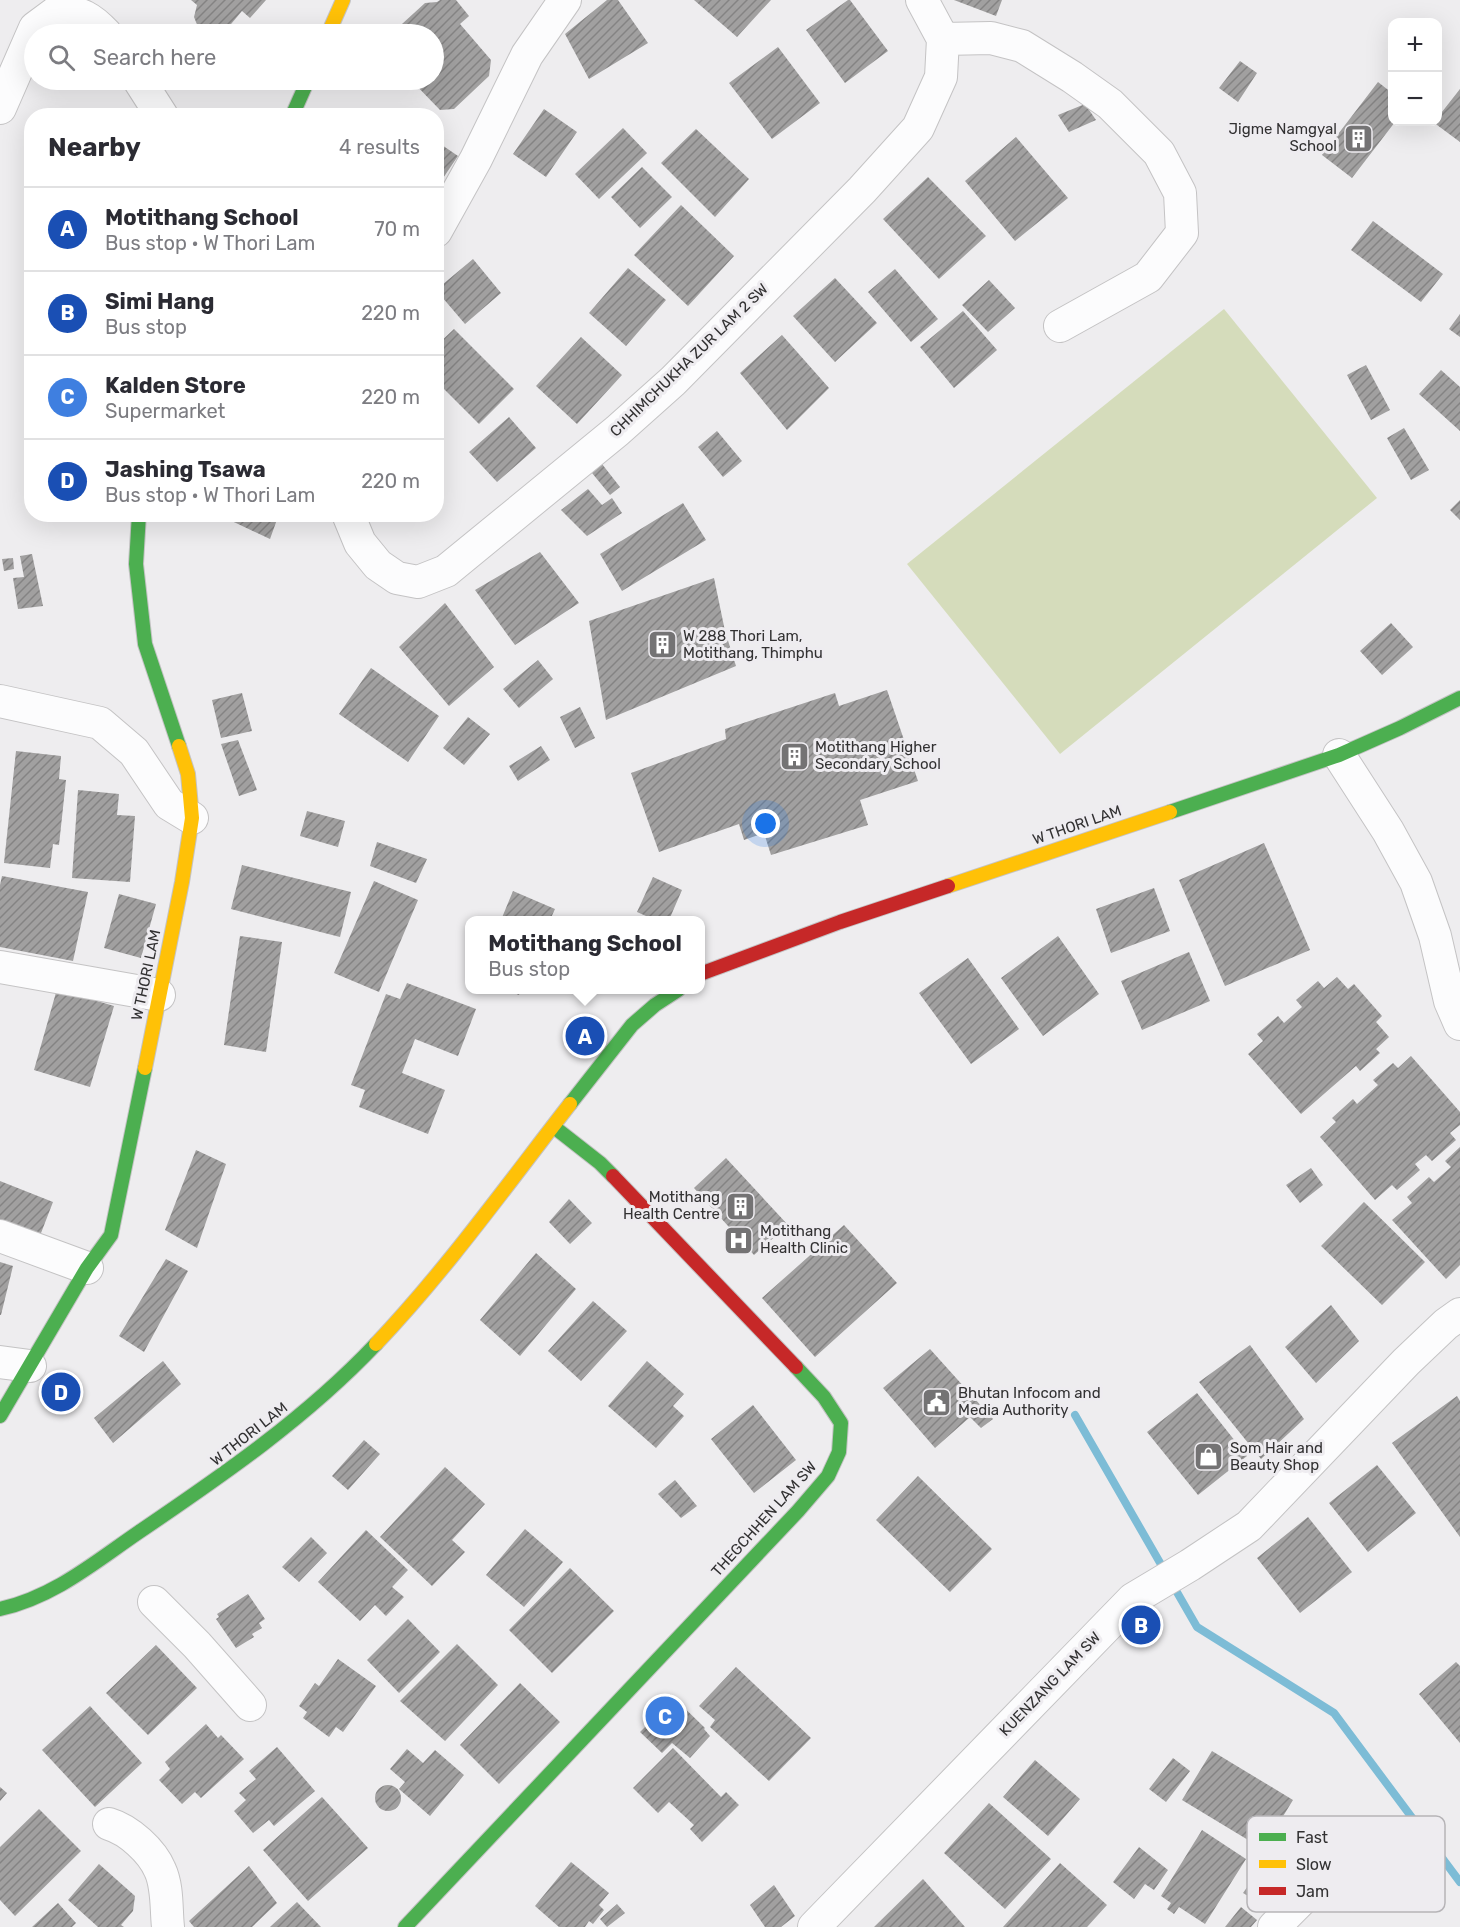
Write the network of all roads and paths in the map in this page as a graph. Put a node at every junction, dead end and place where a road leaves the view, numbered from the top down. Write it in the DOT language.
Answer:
graph roads {
  1 [pos="343,0"];
  2 [pos="566,0"];
  3 [pos="922,0"];
  4 [pos="40,24"];
  5 [pos="97,24"];
  6 [pos="332,24"];
  7 [pos="942,39"];
  8 [pos="24,53"];
  9 [pos="145,90"];
  10 [pos="304,90"];
  11 [pos="0,108"];
  12 [pos="157,108"];
  13 [pos="296,108"];
  14 [pos="444,217"];
  15 [pos="1060,326"];
  16 [pos="139,522"];
  17 [pos="351,522"];
  18 [pos="1460,698"];
  19 [pos="0,700"];
  20 [pos="1339,755"];
  21 [pos="192,818"];
  22 [pos="0,967"];
  23 [pos="705,972"];
  24 [pos="672,994"];
  25 [pos="159,995"];
  26 [pos="1460,1024"];
  27 [pos="554,1126"];
  28 [pos="0,1236"];
  29 [pos="87,1268"];
  30 [pos="1460,1314"];
  31 [pos="15,1364"];
  32 [pos="0,1415"];
  33 [pos="41,1596"];
  34 [pos="154,1602"];
  35 [pos="0,1609"];
  36 [pos="16,1619"];
  37 [pos="249,1705"];
  38 [pos="109,1824"];
  39 [pos="1289,1912"];
  40 [pos="168,1927"];
  41 [pos="405,1927"];
  42 [pos="814,1927"];
  43 [pos="1274,1927"];
  1 -- 6 [label="main road"];
  2 -- 14 [label="street"];
  3 -- 7 [label="street"];
  4 -- 5 [label="street"];
  7 -- 15 [label="street"];
  7 -- 17 [label="street, CHHIMCHUKHA ZUR LAM 2 SW"];
  8 -- 11 [label="street"];
  9 -- 12 [label="street"];
  10 -- 13 [label="main road"];
  16 -- 21 [label="main road, W THORI LAM"];
  18 -- 20 [label="main road, W THORI LAM"];
  19 -- 21 [label="street"];
  20 -- 23 [label="main road, W THORI LAM"];
  20 -- 26 [label="street"];
  21 -- 25 [label="main road, W THORI LAM"];
  22 -- 25 [label="street"];
  24 -- 27 [label="main road, W THORI LAM"];
  25 -- 29 [label="main road, W THORI LAM"];
  27 -- 33 [label="main road, W THORI LAM"];
  27 -- 41 [label="main road, THEGCHHEN LAM SW"];
  28 -- 29 [label="street"];
  29 -- 31 [label="main road, W THORI LAM"];
  30 -- 42 [label="street, KUENZANG LAM SW"];
  31 -- 32 [label="main road, W THORI LAM"];
  33 -- 35 [label="main road, W THORI LAM"];
  33 -- 36 [label="main road, W THORI LAM"];
  34 -- 37 [label="street"];
  38 -- 40 [label="street"];
  39 -- 43 [label="street"];
}
